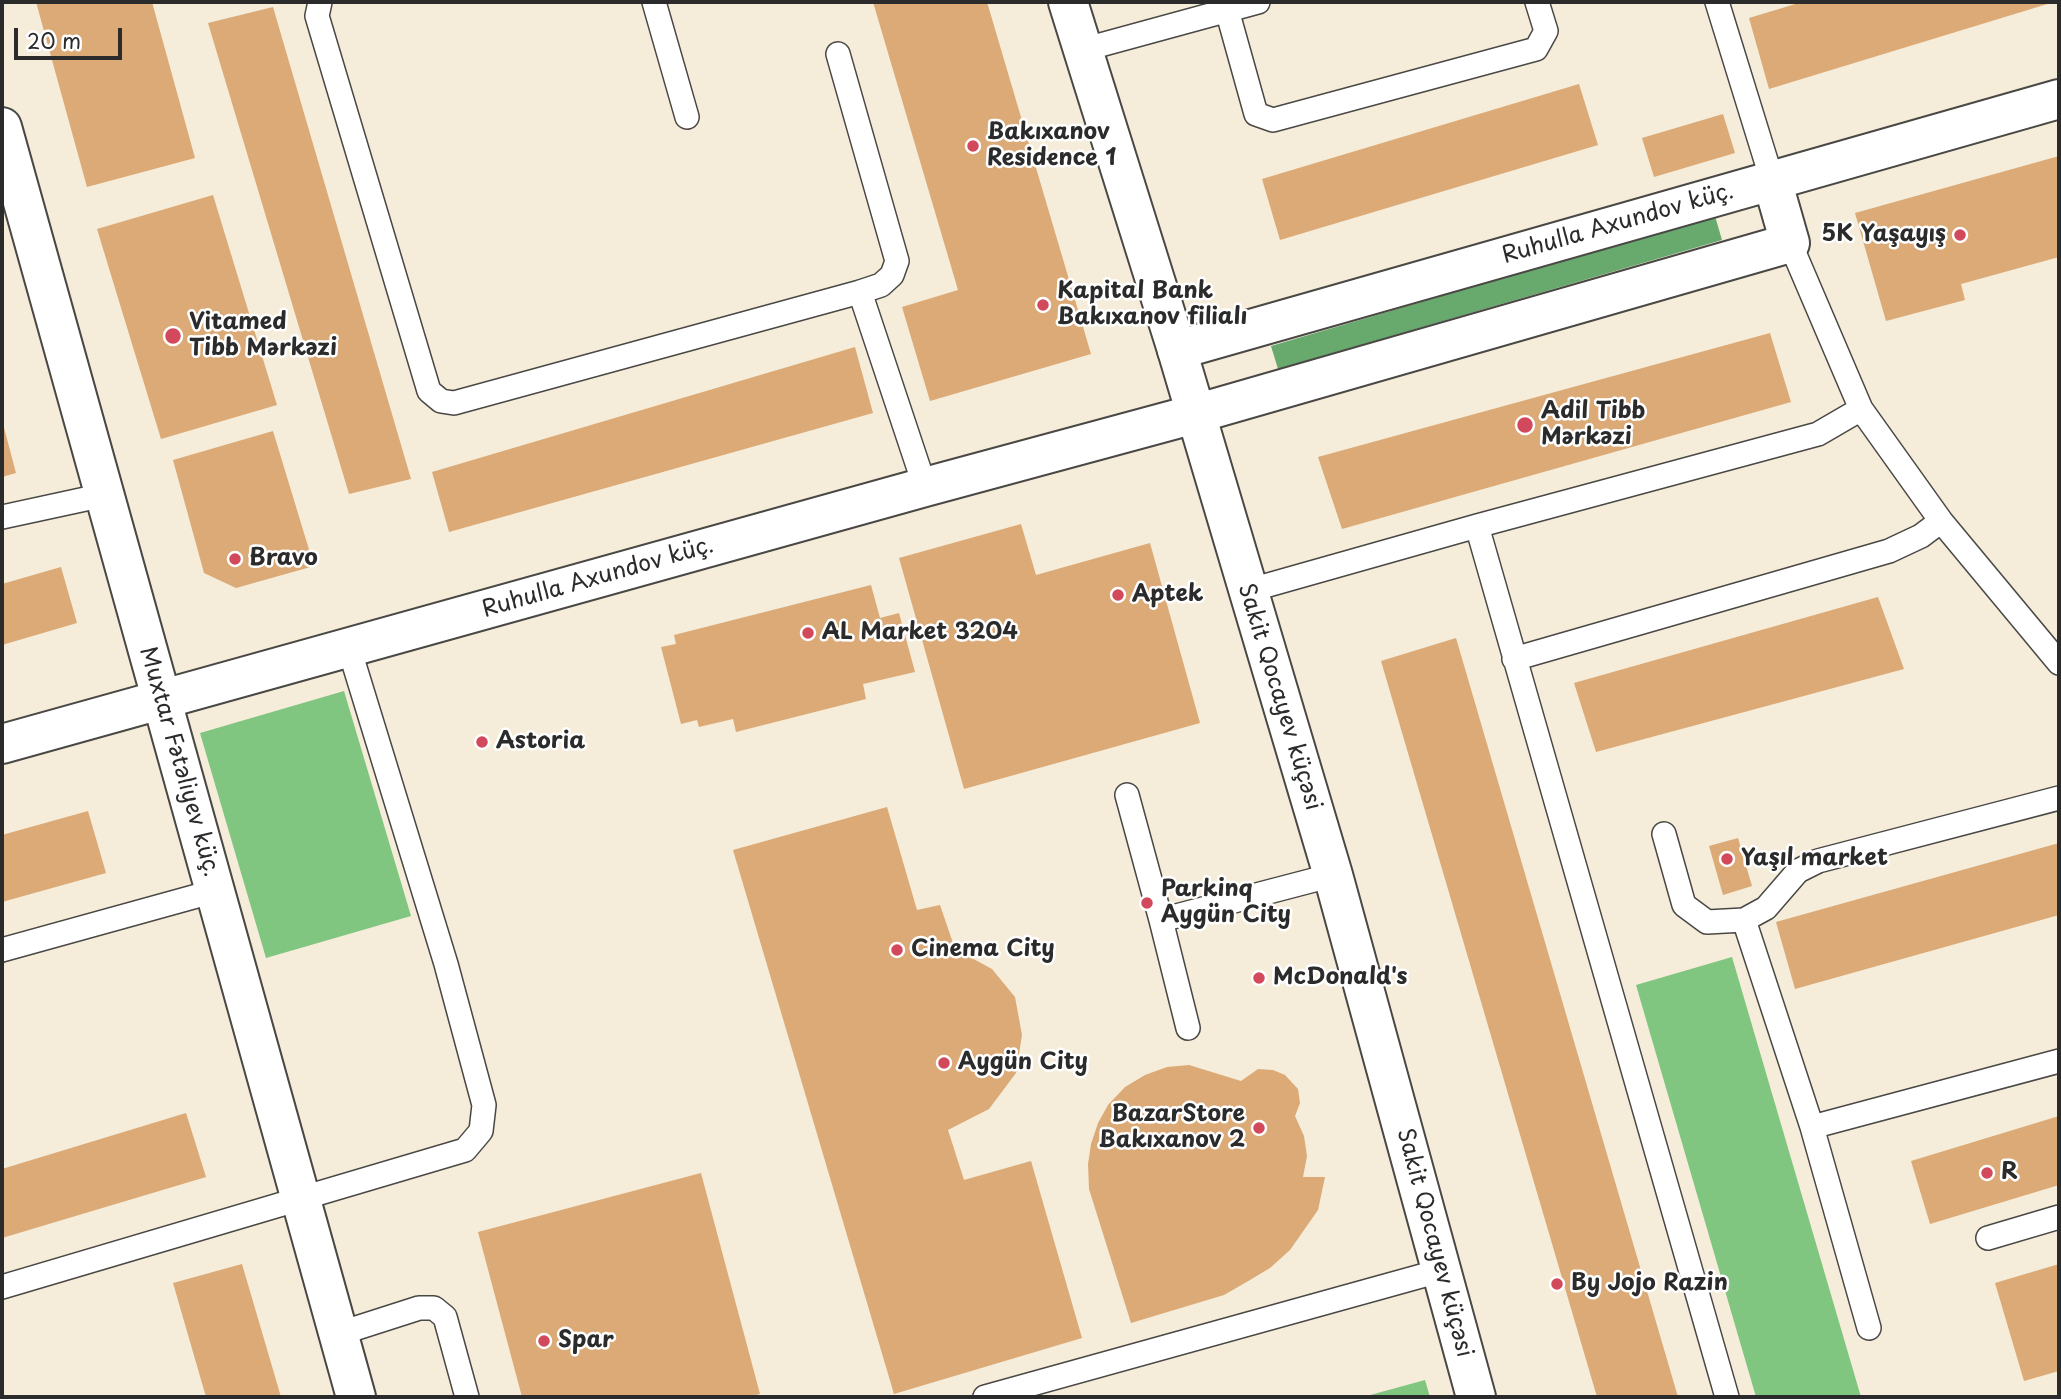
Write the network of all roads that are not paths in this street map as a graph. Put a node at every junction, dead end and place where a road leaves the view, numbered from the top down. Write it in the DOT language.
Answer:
graph roads {
  1 [pos="320,2"];
  2 [pos="654,2"];
  3 [pos="1068,2"];
  4 [pos="1258,2"];
  5 [pos="1537,2"];
  6 [pos="1717,2"];
  7 [pos="1227,10"];
  8 [pos="1082,50"];
  9 [pos="838,54"];
  10 [pos="2059,99"];
  11 [pos="687,117"];
  12 [pos="2,127"];
  13 [pos="1772,180"];
  14 [pos="1790,243"];
  15 [pos="860,292"];
  16 [pos="1177,350"];
  17 [pos="1861,409"];
  18 [pos="1195,414"];
  19 [pos="925,487"];
  20 [pos="104,495"];
  21 [pos="2,517"];
  22 [pos="1941,520"];
  23 [pos="1477,526"];
  24 [pos="1247,591"];
  25 [pos="349,648"];
  26 [pos="1514,659"];
  27 [pos="2059,663"];
  28 [pos="162,700"];
  29 [pos="2,744"];
  30 [pos="1127,795"];
  31 [pos="2059,798"];
  32 [pos="1664,834"];
  33 [pos="1333,875"];
  34 [pos="215,891"];
  35 [pos="1161,920"];
  36 [pos="1744,920"];
  37 [pos="2,950"];
  38 [pos="1188,1028"];
  39 [pos="2059,1061"];
  40 [pos="1812,1127"];
  41 [pos="301,1199"];
  42 [pos="2059,1217"];
  43 [pos="1989,1238"];
  44 [pos="1443,1270"];
  45 [pos="2,1287"];
  46 [pos="1869,1328"];
  47 [pos="338,1334"];
  48 [pos="356,1397"];
  49 [pos="467,1397"];
  50 [pos="985,1397"];
  51 [pos="1476,1397"];
  52 [pos="1727,1397"];
  1 -- 15 [label="lane"];
  2 -- 11 [label="lane"];
  3 -- 8 [label="street, Sakit Qocayev küçəsi"];
  4 -- 7 [label="lane"];
  5 -- 7 [label="lane"];
  6 -- 13 [label="lane"];
  7 -- 8 [label="lane"];
  8 -- 16 [label="street, Sakit Qocayev küçəsi"];
  9 -- 15 [label="lane"];
  10 -- 13 [label="street, Ruhulla Axundov küç."];
  12 -- 20 [label="street, Muxtar Fətəliyev küç."];
  13 -- 14 [label="street"];
  13 -- 16 [label="street, Ruhulla Axundov küç."];
  14 -- 17 [label="lane"];
  14 -- 18 [label="street, Ruhulla Axundov küç."];
  15 -- 19 [label="lane"];
  16 -- 18 [label="street, Sakit Qocayev küçəsi"];
  17 -- 22 [label="lane"];
  17 -- 23 [label="lane"];
  18 -- 19 [label="street, Ruhulla Axundov küç."];
  18 -- 24 [label="street, Sakit Qocayev küçəsi"];
  19 -- 25 [label="street, Ruhulla Axundov küç."];
  20 -- 21 [label="lane"];
  20 -- 28 [label="street, Muxtar Fətəliyev küç."];
  22 -- 26 [label="lane"];
  22 -- 27 [label="lane"];
  23 -- 24 [label="lane"];
  23 -- 26 [label="lane"];
  24 -- 33 [label="street, Sakit Qocayev küçəsi"];
  25 -- 28 [label="street, Ruhulla Axundov küç."];
  25 -- 41 [label="lane"];
  26 -- 52 [label="lane"];
  28 -- 29 [label="street, Ruhulla Axundov küç."];
  28 -- 34 [label="street, Muxtar Fətəliyev küç."];
  30 -- 35 [label="lane"];
  31 -- 36 [label="lane"];
  32 -- 36 [label="lane"];
  33 -- 35 [label="lane"];
  33 -- 44 [label="street, Sakit Qocayev küçəsi"];
  34 -- 37 [label="lane"];
  34 -- 41 [label="street, Muxtar Fətəliyev küç."];
  35 -- 38 [label="lane"];
  36 -- 40 [label="lane"];
  39 -- 40 [label="lane"];
  40 -- 46 [label="lane"];
  41 -- 45 [label="lane"];
  41 -- 47 [label="street, Muxtar Fətəliyev küç."];
  42 -- 43 [label="lane"];
  44 -- 50 [label="lane"];
  44 -- 51 [label="street, Sakit Qocayev küçəsi"];
  47 -- 48 [label="street, Muxtar Fətəliyev küç."];
  47 -- 49 [label="lane"];
}
